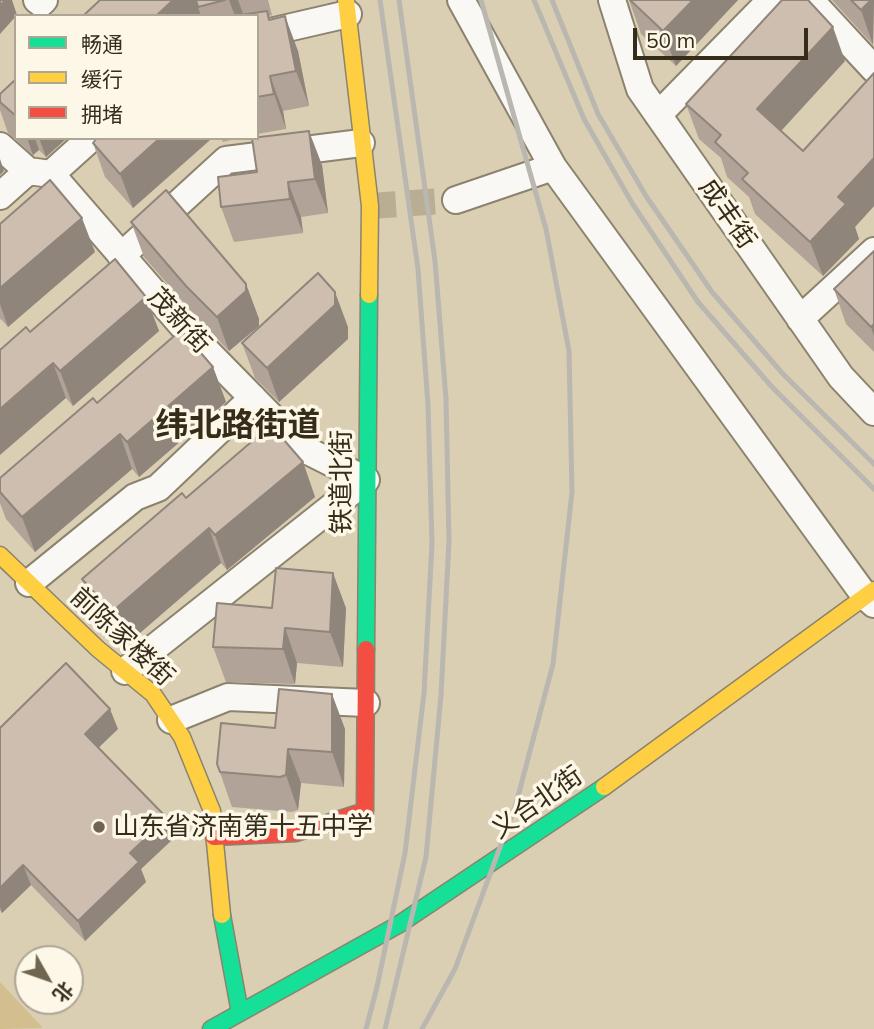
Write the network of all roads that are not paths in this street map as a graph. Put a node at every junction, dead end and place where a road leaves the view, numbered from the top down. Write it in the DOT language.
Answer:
graph roads {
  1 [pos="37,0"];
  2 [pos="44,0"];
  3 [pos="461,0"];
  4 [pos="612,0"];
  5 [pos="771,0"];
  6 [pos="810,0"];
  7 [pos="347,7"];
  8 [pos="643,8"];
  9 [pos="622,32"];
  10 [pos="259,34"];
  11 [pos="874,69"];
  12 [pos="658,115"];
  13 [pos="88,140"];
  14 [pos="361,143"];
  15 [pos="0,146"];
  16 [pos="552,167"];
  17 [pos="39,173"];
  18 [pos="0,196"];
  19 [pos="456,200"];
  20 [pos="874,251"];
  21 [pos="121,256"];
  22 [pos="800,319"];
  23 [pos="187,331"];
  24 [pos="166,349"];
  25 [pos="253,398"];
  26 [pos="870,400"];
  27 [pos="366,480"];
  28 [pos="0,555"];
  29 [pos="29,583"];
  30 [pos="871,597"];
  31 [pos="125,671"];
  32 [pos="366,703"];
  33 [pos="171,720"];
  34 [pos="214,837"];
  35 [pos="240,1013"];
  36 [pos="211,1029"];
  1 -- 2 [label="street"];
  3 -- 16 [label="street"];
  4 -- 9 [label="street, 成丰街"];
  5 -- 12 [label="street"];
  6 -- 11 [label="street"];
  7 -- 10 [label="street"];
  7 -- 14 [label="street, 铁道北街"];
  8 -- 9 [label="street"];
  9 -- 12 [label="street, 成丰街"];
  12 -- 22 [label="street, 成丰街"];
  13 -- 17 [label="street"];
  14 -- 21 [label="street"];
  14 -- 27 [label="street, 铁道北街"];
  15 -- 17 [label="street, 茂新街"];
  16 -- 19 [label="street"];
  16 -- 30 [label="street"];
  17 -- 18 [label="street"];
  17 -- 21 [label="street, 茂新街"];
  20 -- 22 [label="street"];
  21 -- 23 [label="street, 茂新街"];
  22 -- 26 [label="street, 成丰街"];
  23 -- 24 [label="street"];
  23 -- 25 [label="street, 茂新街"];
  25 -- 27 [label="street, 茂新街"];
  25 -- 29 [label="street"];
  27 -- 31 [label="street"];
  27 -- 32 [label="street, 铁道北街"];
  28 -- 29 [label="street, 前陈家楼街"];
  29 -- 31 [label="street, 前陈家楼街"];
  30 -- 35 [label="street, 义合北街"];
  31 -- 33 [label="street, 前陈家楼街"];
  32 -- 33 [label="street"];
  32 -- 34 [label="street, 铁道北街"];
  33 -- 34 [label="street, 前陈家楼街"];
  34 -- 35 [label="street, 前陈家楼街"];
  35 -- 36 [label="street, 义合北街"];
}
